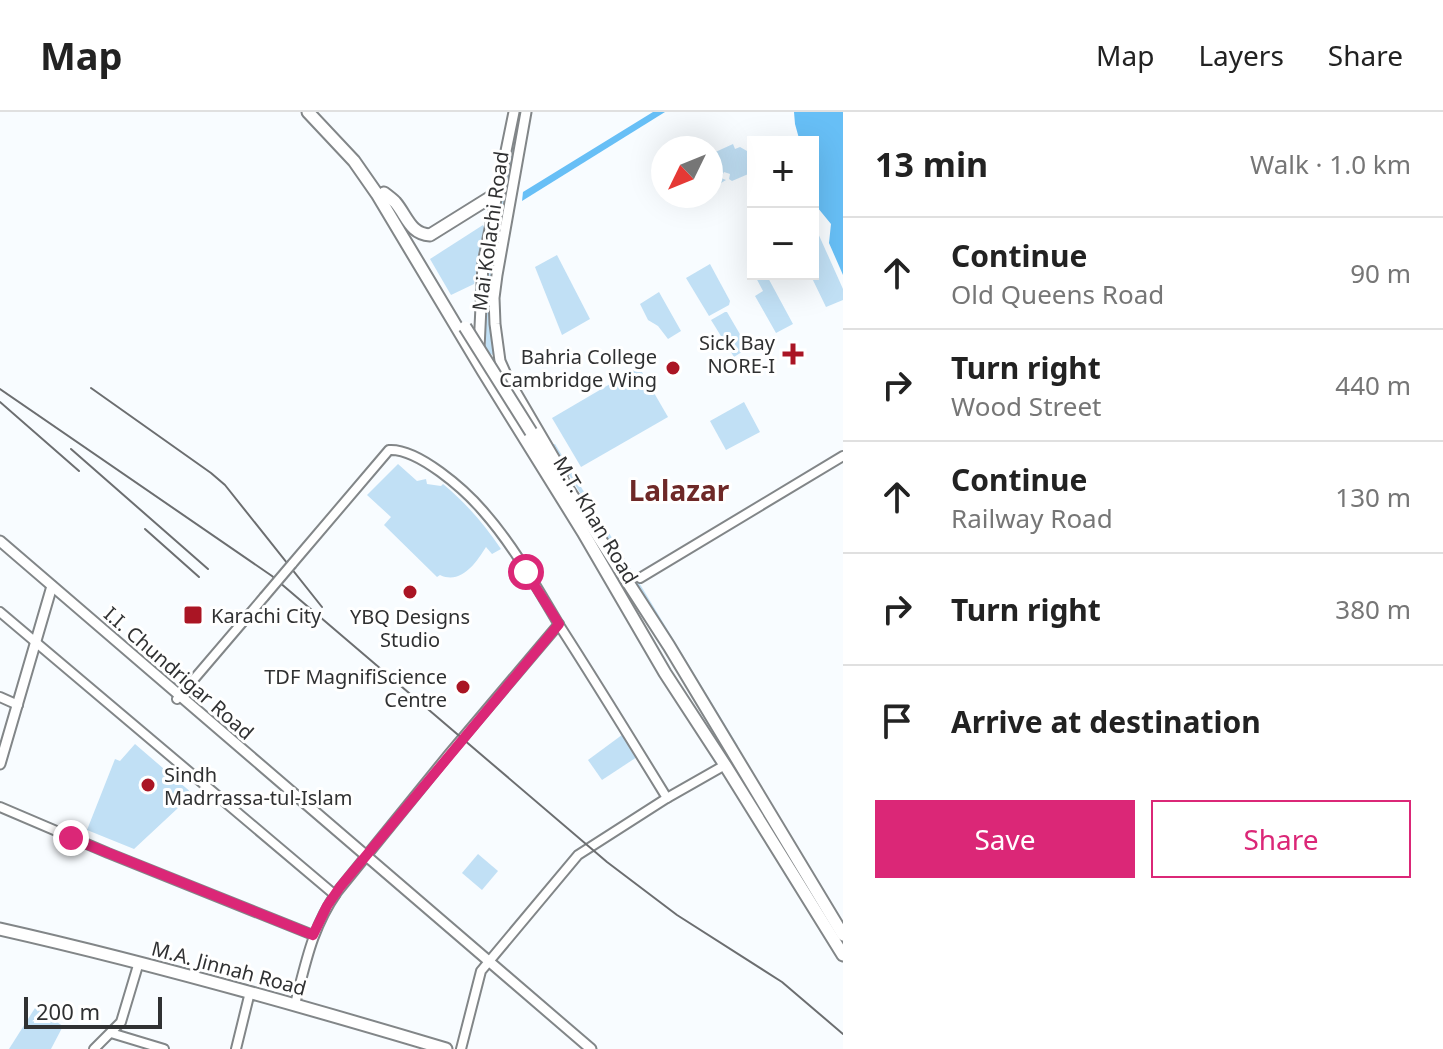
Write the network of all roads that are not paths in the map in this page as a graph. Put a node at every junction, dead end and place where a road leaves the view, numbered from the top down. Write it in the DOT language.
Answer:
graph roads {
  1 [pos="308,112"];
  2 [pos="318,112"];
  3 [pos="514,112"];
  4 [pos="526,112"];
  5 [pos="499,192"];
  6 [pos="384,193"];
  7 [pos="415,249"];
  8 [pos="483,371"];
  9 [pos="843,456"];
  10 [pos="590,523"];
  11 [pos="586,538"];
  12 [pos="0,544"];
  13 [pos="640,578"];
  14 [pos="628,583"];
  15 [pos="51,588"];
  16 [pos="0,612"];
  17 [pos="559,624"];
  18 [pos="36,643"];
  19 [pos="181,694"];
  20 [pos="0,697"];
  21 [pos="18,705"];
  22 [pos="685,706"];
  23 [pos="714,721"];
  24 [pos="0,764"];
  25 [pos="725,765"];
  26 [pos="667,798"];
  27 [pos="0,807"];
  28 [pos="364,857"];
  29 [pos="335,895"];
  30 [pos="0,929"];
  31 [pos="313,935"];
  32 [pos="843,935"];
  33 [pos="842,952"];
  34 [pos="139,962"];
  35 [pos="487,963"];
  36 [pos="250,992"];
  37 [pos="295,1004"];
  38 [pos="111,1033"];
  39 [pos="94,1049"];
  40 [pos="164,1049"];
  41 [pos="236,1049"];
  42 [pos="446,1049"];
  43 [pos="461,1049"];
  44 [pos="588,1049"];
  1 -- 7 [label="highway, M.T. Khan Road"];
  2 -- 6 [label="highway, M.T. Khan Road"];
  3 -- 5 [label="main road, Mai Kolachi Road"];
  4 -- 10 [label="main road, Mai Kolachi Road"];
  5 -- 6 [label="highway"];
  5 -- 8 [label="main road, Mai Kolachi Road"];
  6 -- 7 [label="highway, M.T. Khan Road"];
  7 -- 8 [label="highway, M.T. Khan Road"];
  7 -- 10 [label="highway, M.T. Khan Road, bridge"];
  8 -- 11 [label="highway, M.T. Khan Road"];
  9 -- 13 [label="street"];
  10 -- 14 [label="highway, M.T. Khan Road"];
  11 -- 14 [label="highway"];
  11 -- 22 [label="highway, M.T. Khan Road"];
  12 -- 15 [label="main road, I.I. Chundrigar Road"];
  14 -- 23 [label="highway, M.T. Khan Road"];
  15 -- 18 [label="main road"];
  15 -- 19 [label="main road, I.I. Chundrigar Road"];
  16 -- 18 [label="street"];
  17 -- 19 [label="street, bridge"];
  17 -- 26 [label="street"];
  17 -- 28 [label="street"];
  18 -- 21 [label="main road"];
  18 -- 29 [label="street"];
  19 -- 28 [label="main road, I.I. Chundrigar Road"];
  20 -- 21 [label="street"];
  21 -- 24 [label="main road"];
  22 -- 23 [label="highway"];
  22 -- 25 [label="highway, M.T. Khan Road"];
  23 -- 32 [label="highway, M.T. Khan Road"];
  25 -- 26 [label="street"];
  25 -- 33 [label="highway, M.T. Khan Road"];
  26 -- 35 [label="street"];
  27 -- 31 [label="street"];
  28 -- 29 [label="street"];
  28 -- 35 [label="main road, I.I. Chundrigar Road"];
  29 -- 31 [label="street"];
  30 -- 34 [label="highway, M.A. Jinnah Road"];
  31 -- 37 [label="street"];
  34 -- 36 [label="highway, M.A. Jinnah Road"];
  34 -- 38 [label="street"];
  35 -- 43 [label="street"];
  35 -- 44 [label="main road, I.I. Chundrigar Road"];
  36 -- 37 [label="highway, M.A. Jinnah Road"];
  36 -- 41 [label="street"];
  37 -- 42 [label="highway, M.A. Jinnah Road"];
  38 -- 39 [label="street"];
  38 -- 40 [label="street"];
}
